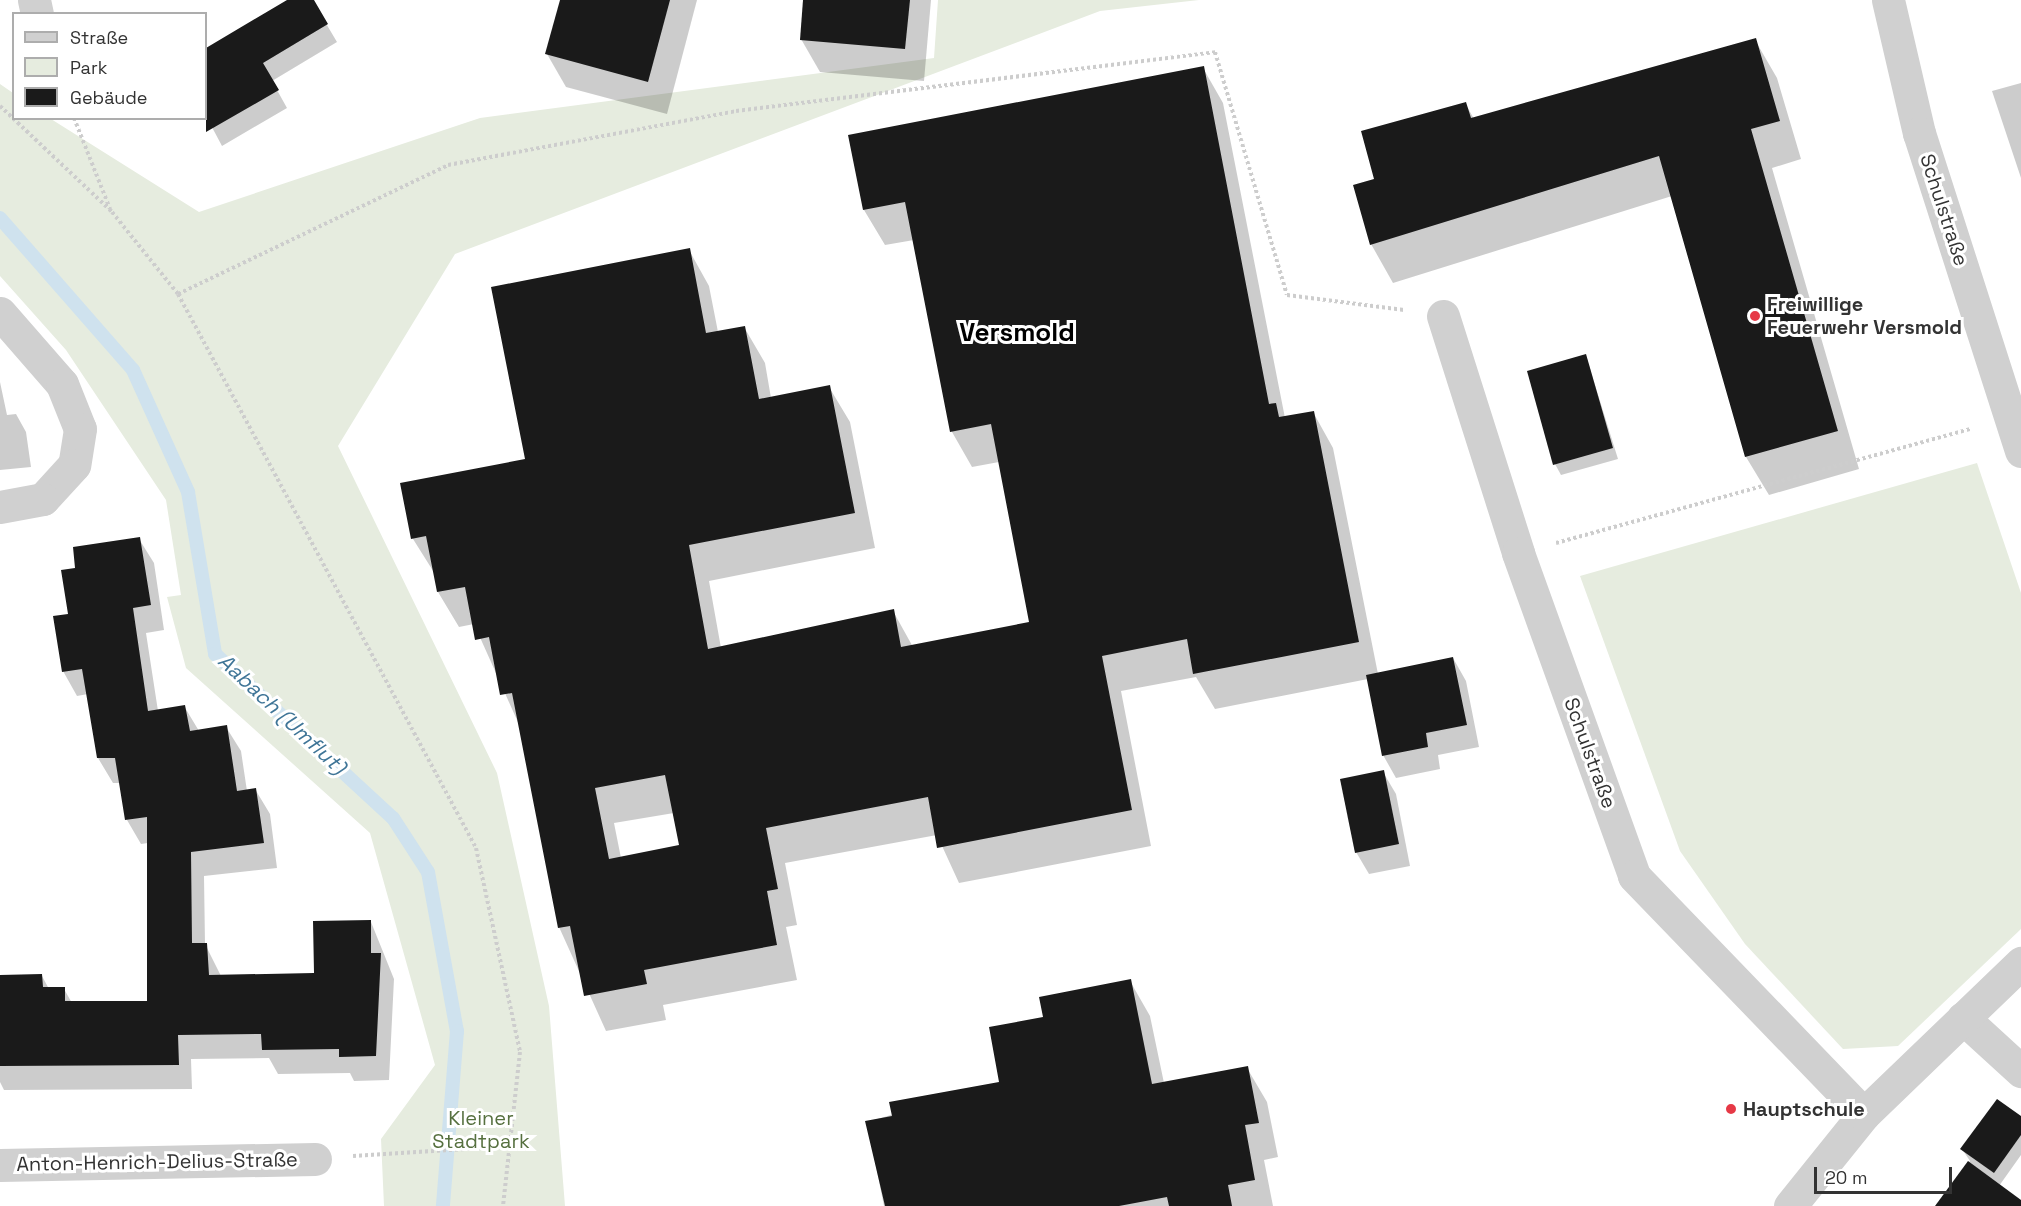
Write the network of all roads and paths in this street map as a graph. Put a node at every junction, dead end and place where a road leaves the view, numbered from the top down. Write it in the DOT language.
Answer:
graph roads {
  1 [pos="1888,0"];
  2 [pos="0,106"];
  3 [pos="12,117"];
  4 [pos="15,120"];
  5 [pos="75,120"];
  6 [pos="112,212"];
  7 [pos="178,294"];
  8 [pos="0,313"];
  9 [pos="1443,316"];
  10 [pos="2011,418"];
  11 [pos="2021,452"];
  12 [pos="0,507"];
  13 [pos="1518,553"];
  14 [pos="2021,963"];
  15 [pos="1963,1017"];
  16 [pos="2021,1071"];
  17 [pos="1864,1114"];
  18 [pos="511,1146"];
  19 [pos="389,1154"];
  20 [pos="315,1159"];
  21 [pos="0,1164"];
  22 [pos="503,1206"];
  23 [pos="1790,1206"];
  1 -- 10 [label="street, Schulstraße"];
  2 -- 3 [label="path"];
  4 -- 6 [label="path"];
  5 -- 6 [label="path"];
  6 -- 7 [label="path"];
  7 -- 9 [label="path"];
  7 -- 18 [label="path"];
  8 -- 12 [label="street"];
  9 -- 13 [label="street, Schulstraße"];
  10 -- 11 [label="street, Schulstraße"];
  10 -- 13 [label="path"];
  13 -- 17 [label="street, Schulstraße"];
  14 -- 15 [label="street"];
  15 -- 16 [label="street"];
  15 -- 17 [label="street"];
  17 -- 23 [label="street"];
  18 -- 19 [label="path"];
  18 -- 22 [label="path"];
  20 -- 21 [label="street, Anton-Henrich-Delius-Straße"];
}
